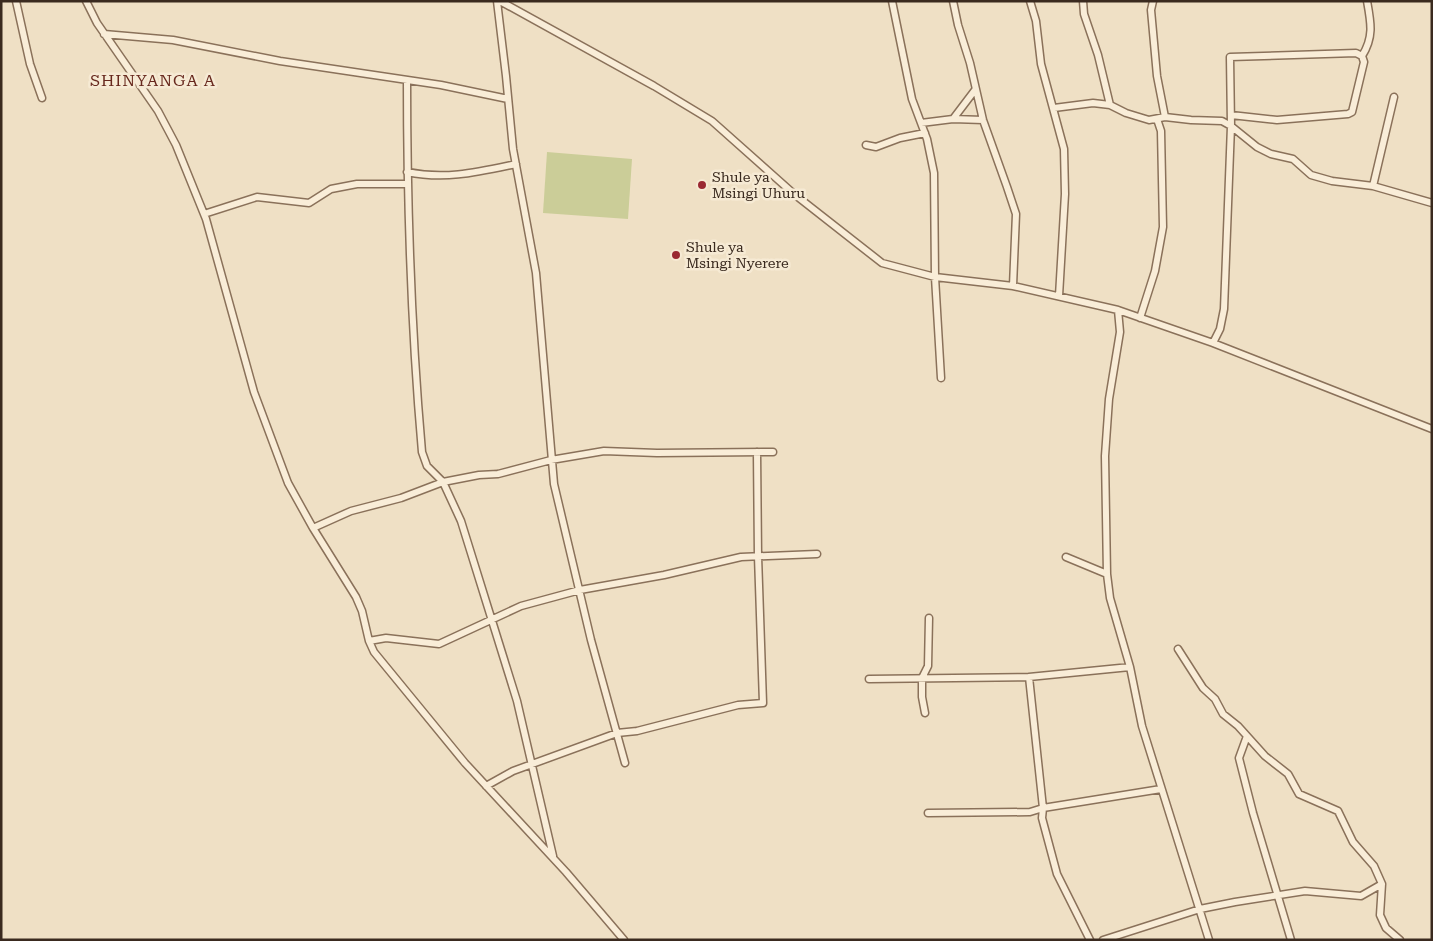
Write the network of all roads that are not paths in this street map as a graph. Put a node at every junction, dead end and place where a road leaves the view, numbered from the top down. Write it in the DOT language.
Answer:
graph roads {
  1 [pos="16,1"];
  2 [pos="86,1"];
  3 [pos="498,1"];
  4 [pos="892,1"];
  5 [pos="953,1"];
  6 [pos="1030,1"];
  7 [pos="1083,1"];
  8 [pos="1152,1"];
  9 [pos="1367,1"];
  10 [pos="104,34"];
  11 [pos="1362,56"];
  12 [pos="407,80"];
  13 [pos="975,90"];
  14 [pos="1394,97"];
  15 [pos="42,98"];
  16 [pos="508,99"];
  17 [pos="1110,105"];
  18 [pos="1054,108"];
  19 [pos="1231,115"];
  20 [pos="1165,117"];
  21 [pos="953,119"];
  22 [pos="1157,119"];
  23 [pos="983,120"];
  24 [pos="921,123"];
  25 [pos="1232,126"];
  26 [pos="925,132"];
  27 [pos="866,145"];
  28 [pos="516,164"];
  29 [pos="407,172"];
  30 [pos="408,184"];
  31 [pos="1373,186"];
  32 [pos="1432,203"];
  33 [pos="204,214"];
  34 [pos="935,277"];
  35 [pos="1013,286"];
  36 [pos="1059,296"];
  37 [pos="1118,310"];
  38 [pos="1140,318"];
  39 [pos="1213,342"];
  40 [pos="941,378"];
  41 [pos="1432,429"];
  42 [pos="757,452"];
  43 [pos="773,452"];
  44 [pos="551,460"];
  45 [pos="443,482"];
  46 [pos="313,528"];
  47 [pos="817,554"];
  48 [pos="758,556"];
  49 [pos="1066,557"];
  50 [pos="1108,574"];
  51 [pos="580,590"];
  52 [pos="929,618"];
  53 [pos="491,619"];
  54 [pos="369,641"];
  55 [pos="1178,649"];
  56 [pos="1130,666"];
  57 [pos="1029,677"];
  58 [pos="922,678"];
  59 [pos="869,679"];
  60 [pos="925,713"];
  61 [pos="617,734"];
  62 [pos="1247,736"];
  63 [pos="625,763"];
  64 [pos="532,764"];
  65 [pos="486,786"];
  66 [pos="1161,789"];
  67 [pos="1043,808"];
  68 [pos="928,813"];
  69 [pos="553,858"];
  70 [pos="1382,884"];
  71 [pos="1277,896"];
  72 [pos="1200,909"];
  73 [pos="624,940"];
  74 [pos="1090,940"];
  75 [pos="1102,940"];
  76 [pos="1209,940"];
  77 [pos="1291,940"];
  78 [pos="1400,940"];
  1 -- 15 [label="street"];
  2 -- 10 [label="street"];
  3 -- 16 [label="street"];
  3 -- 34 [label="street"];
  4 -- 24 [label="street"];
  5 -- 13 [label="street"];
  6 -- 18 [label="street"];
  7 -- 17 [label="street"];
  8 -- 20 [label="street"];
  9 -- 11 [label="street"];
  10 -- 12 [label="street"];
  10 -- 33 [label="street"];
  11 -- 19 [label="street"];
  11 -- 19 [label="street"];
  12 -- 16 [label="street"];
  12 -- 29 [label="street"];
  13 -- 21 [label="street"];
  13 -- 23 [label="street"];
  14 -- 31 [label="street"];
  16 -- 28 [label="street"];
  17 -- 18 [label="street"];
  17 -- 22 [label="street"];
  18 -- 36 [label="street"];
  19 -- 25 [label="street"];
  20 -- 22 [label="street"];
  20 -- 25 [label="street"];
  21 -- 23 [label="street"];
  21 -- 24 [label="street"];
  22 -- 38 [label="street"];
  23 -- 35 [label="street"];
  24 -- 26 [label="street"];
  25 -- 31 [label="street"];
  25 -- 39 [label="street"];
  26 -- 27 [label="street"];
  26 -- 34 [label="street"];
  28 -- 29 [label="street"];
  28 -- 44 [label="street"];
  29 -- 30 [label="street"];
  30 -- 33 [label="street"];
  30 -- 45 [label="street"];
  31 -- 32 [label="street"];
  33 -- 46 [label="street"];
  34 -- 35 [label="street"];
  34 -- 40 [label="street"];
  35 -- 36 [label="street"];
  36 -- 37 [label="street"];
  37 -- 38 [label="street"];
  37 -- 50 [label="street"];
  38 -- 39 [label="street"];
  39 -- 41 [label="street"];
  42 -- 43 [label="street"];
  42 -- 44 [label="street"];
  42 -- 48 [label="street"];
  44 -- 45 [label="street"];
  44 -- 51 [label="street"];
  45 -- 46 [label="street"];
  45 -- 53 [label="street"];
  46 -- 54 [label="street"];
  47 -- 48 [label="street"];
  48 -- 51 [label="street"];
  48 -- 61 [label="street"];
  49 -- 50 [label="street"];
  50 -- 56 [label="street"];
  51 -- 53 [label="street"];
  51 -- 61 [label="street"];
  52 -- 58 [label="street"];
  53 -- 54 [label="street"];
  53 -- 64 [label="street"];
  54 -- 65 [label="street"];
  55 -- 62 [label="street"];
  56 -- 57 [label="street"];
  56 -- 66 [label="street"];
  57 -- 58 [label="street"];
  57 -- 67 [label="street"];
  58 -- 59 [label="street"];
  58 -- 60 [label="street"];
  61 -- 63 [label="street"];
  61 -- 64 [label="street"];
  62 -- 70 [label="street"];
  62 -- 71 [label="street"];
  64 -- 65 [label="street"];
  64 -- 69 [label="street"];
  65 -- 69 [label="street"];
  66 -- 67 [label="street"];
  66 -- 72 [label="street"];
  67 -- 68 [label="street"];
  67 -- 74 [label="street"];
  69 -- 73 [label="street"];
  70 -- 71 [label="street"];
  70 -- 78 [label="street"];
  71 -- 72 [label="street"];
  71 -- 77 [label="street"];
  72 -- 75 [label="street"];
  72 -- 76 [label="street"];
}
